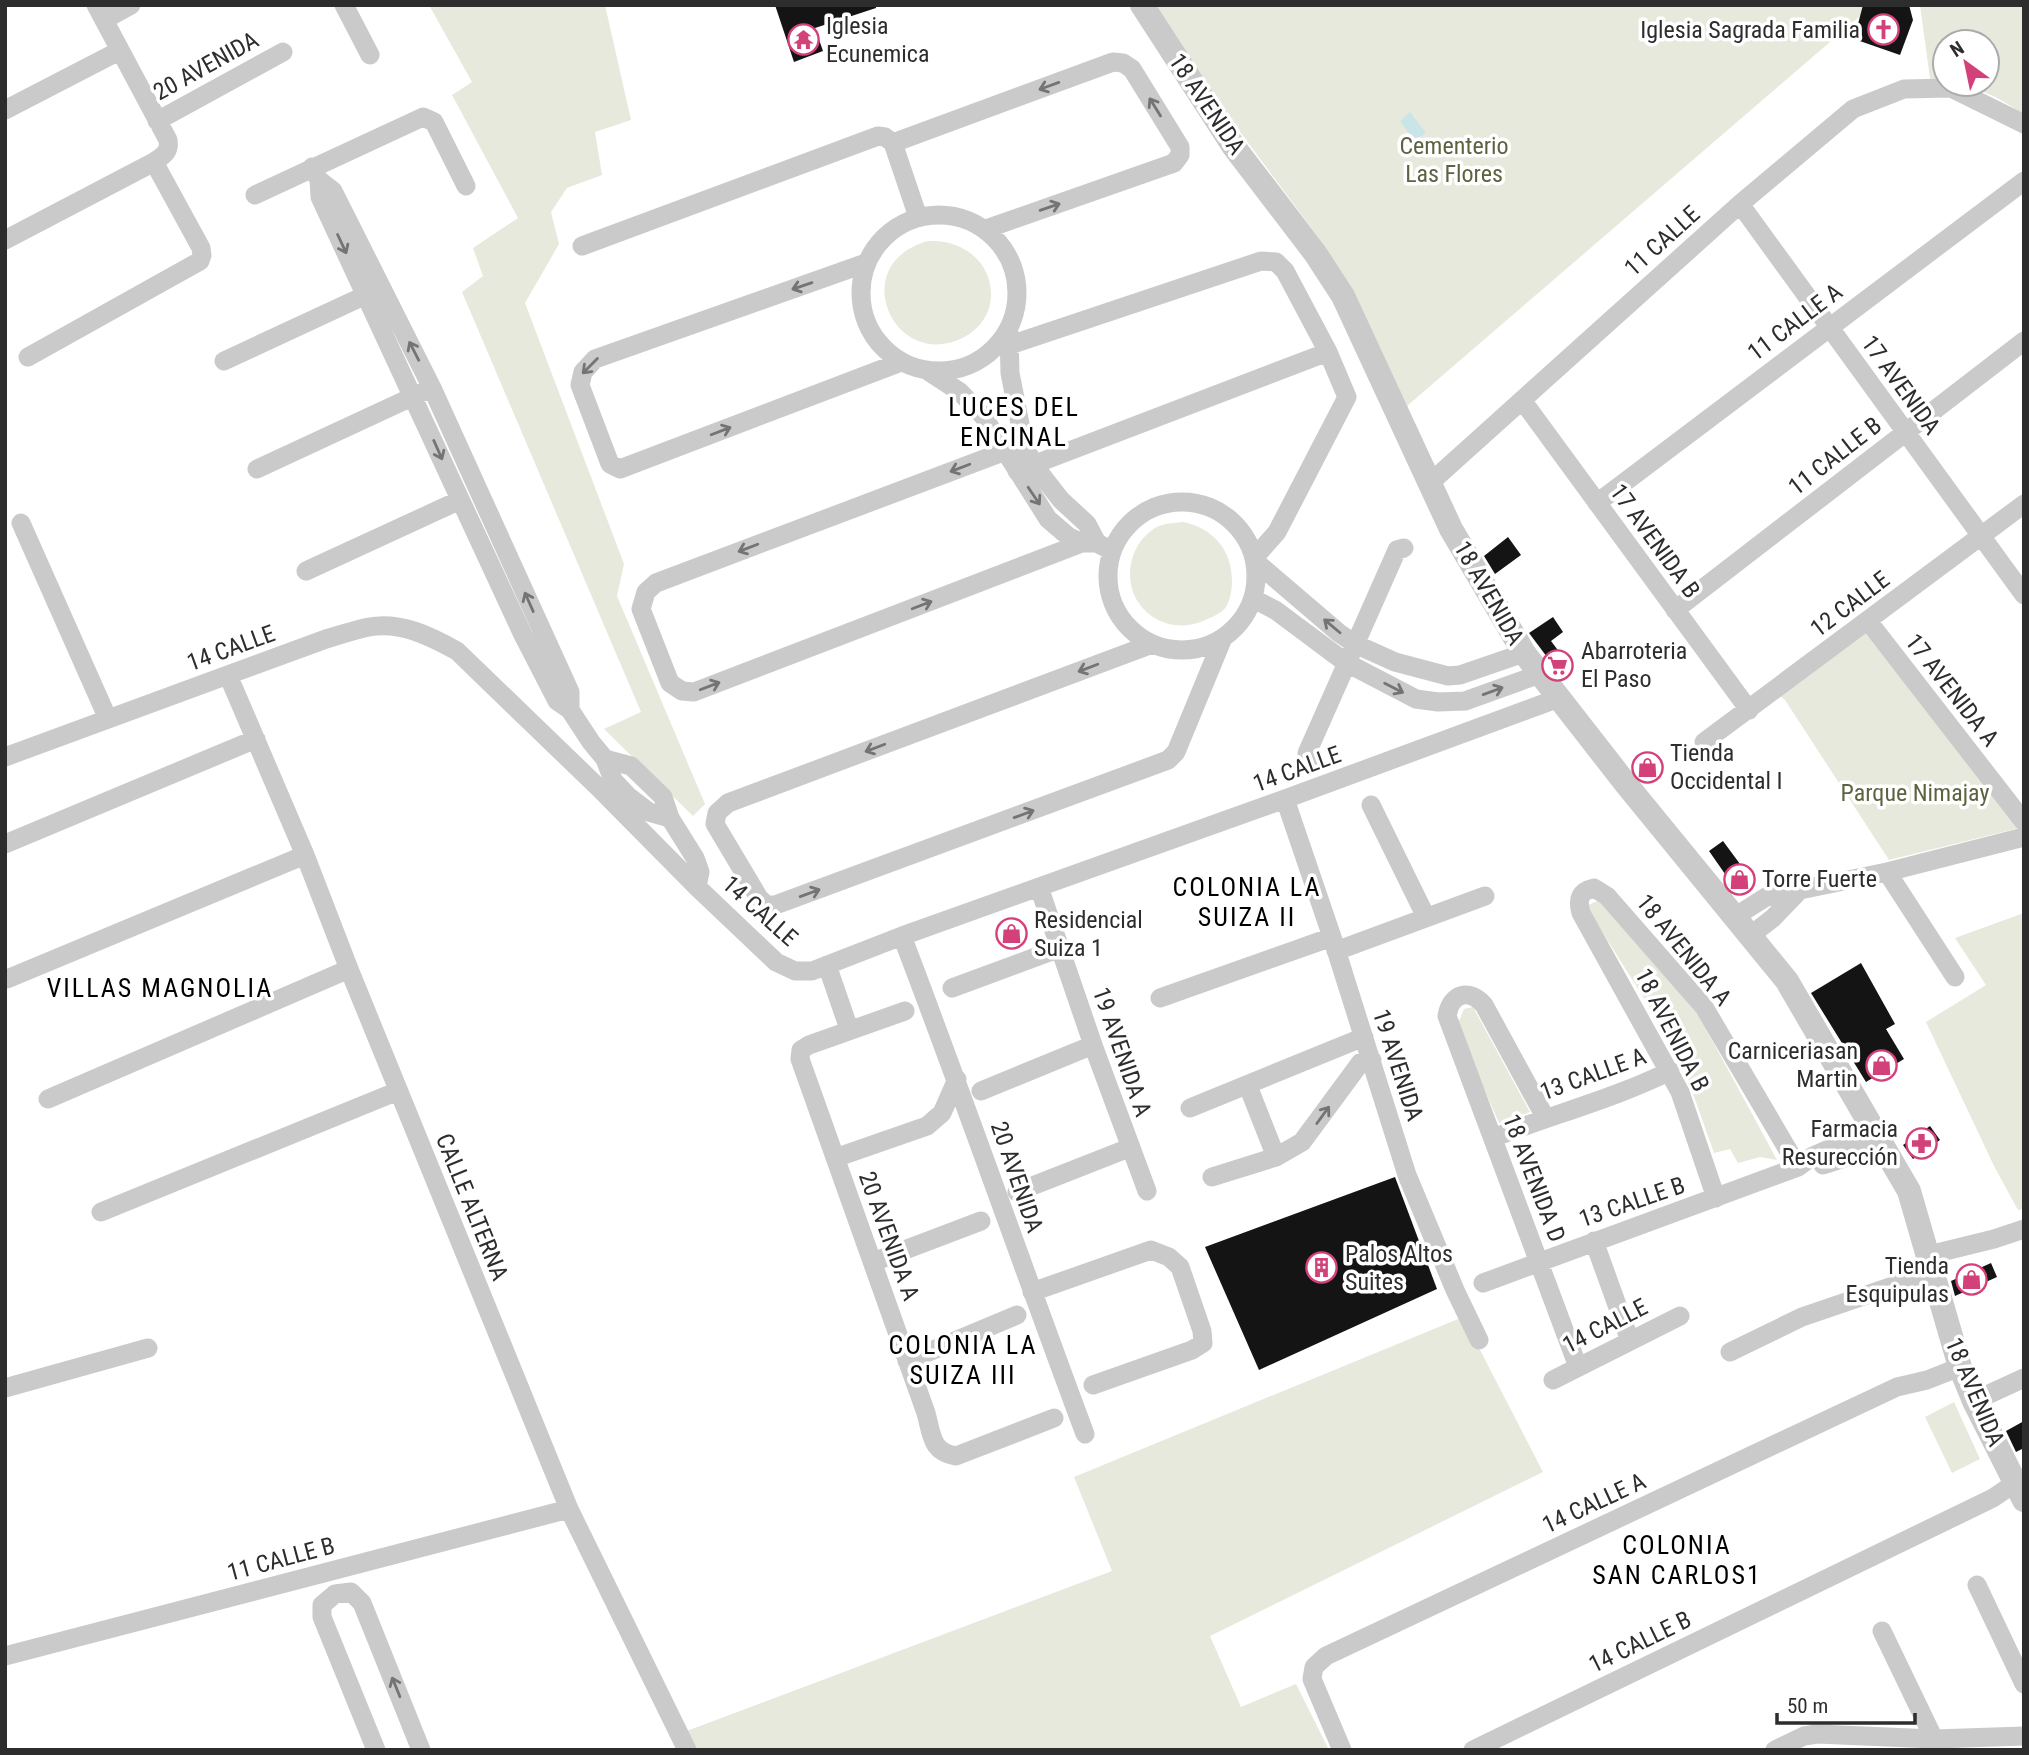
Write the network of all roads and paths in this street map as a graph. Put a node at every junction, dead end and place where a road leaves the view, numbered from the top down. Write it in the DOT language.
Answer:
graph roads {
  1 [pos="131,5"];
  2 [pos="344,5"];
  3 [pos="1142,5"];
  4 [pos="100,12"];
  5 [pos="119,51"];
  6 [pos="283,52"];
  7 [pos="370,55"];
  8 [pos="5,110"];
  9 [pos="157,121"];
  10 [pos="2024,124"];
  11 [pos="893,143"];
  12 [pos="154,162"];
  13 [pos="315,174"];
  14 [pos="2024,181"];
  15 [pos="466,186"];
  16 [pos="255,194"];
  17 [pos="1740,204"];
  18 [pos="918,217"];
  19 [pos="986,229"];
  20 [pos="5,240"];
  21 [pos="582,246"];
  22 [pos="866,263"];
  23 [pos="366,295"];
  24 [pos="1829,328"];
  25 [pos="1010,337"];
  26 [pos="2024,341"];
  27 [pos="1328,352"];
  28 [pos="29,357"];
  29 [pos="224,361"];
  30 [pos="901,362"];
  31 [pos="928,371"];
  32 [pos="423,392"];
  33 [pos="1522,400"];
  34 [pos="1905,432"];
  35 [pos="1024,444"];
  36 [pos="1004,451"];
  37 [pos="1025,467"];
  38 [pos="257,469"];
  39 [pos="1431,482"];
  40 [pos="460,500"];
  41 [pos="1597,503"];
  42 [pos="2024,503"];
  43 [pos="20,523"];
  44 [pos="1981,536"];
  45 [pos="1097,546"];
  46 [pos="1404,548"];
  47 [pos="1256,560"];
  48 [pos="306,571"];
  49 [pos="2024,594"];
  50 [pos="1254,599"];
  51 [pos="1675,610"];
  52 [pos="1868,621"];
  53 [pos="532,631"];
  54 [pos="1223,638"];
  55 [pos="1152,644"];
  56 [pos="1355,644"];
  57 [pos="1524,653"];
  58 [pos="1345,662"];
  59 [pos="1539,674"];
  60 [pos="228,675"];
  61 [pos="1460,675"];
  62 [pos="1559,698"];
  63 [pos="1465,701"];
  64 [pos="1749,710"];
  65 [pos="108,719"];
  66 [pos="256,739"];
  67 [pos="1704,742"];
  68 [pos="5,757"];
  69 [pos="1313,760"];
  70 [pos="1285,799"];
  71 [pos="1371,805"];
  72 [pos="2024,822"];
  73 [pos="2024,837"];
  74 [pos="5,844"];
  75 [pos="305,855"];
  76 [pos="1887,872"];
  77 [pos="697,887"];
  78 [pos="1039,887"];
  79 [pos="1586,890"];
  80 [pos="1485,896"];
  81 [pos="1426,917"];
  82 [pos="1743,925"];
  83 [pos="902,936"];
  84 [pos="1334,944"];
  85 [pos="1060,948"];
  86 [pos="827,965"];
  87 [pos="349,969"];
  88 [pos="1955,977"];
  89 [pos="7,979"];
  90 [pos="952,988"];
  91 [pos="1160,998"];
  92 [pos="905,1010"];
  93 [pos="849,1029"];
  94 [pos="1364,1037"];
  95 [pos="1093,1045"];
  96 [pos="1372,1060"];
  97 [pos="1670,1071"];
  98 [pos="957,1079"];
  99 [pos="1248,1086"];
  100 [pos="398,1091"];
  101 [pos="981,1091"];
  102 [pos="48,1099"];
  103 [pos="1190,1108"];
  104 [pos="1545,1117"];
  105 [pos="1877,1135"];
  106 [pos="1493,1138"];
  107 [pos="1129,1148"];
  108 [pos="1276,1157"];
  109 [pos="835,1158"];
  110 [pos="1798,1167"];
  111 [pos="1212,1177"];
  112 [pos="1147,1191"];
  113 [pos="1017,1192"];
  114 [pos="1716,1198"];
  115 [pos="101,1212"];
  116 [pos="981,1221"];
  117 [pos="2024,1229"];
  118 [pos="1594,1241"];
  119 [pos="1539,1261"];
  120 [pos="873,1262"];
  121 [pos="1931,1264"];
  122 [pos="1483,1283"];
  123 [pos="1032,1292"];
  124 [pos="1017,1315"];
  125 [pos="1680,1315"];
  126 [pos="1479,1340"];
  127 [pos="1630,1341"];
  128 [pos="148,1348"];
  129 [pos="1730,1352"];
  130 [pos="907,1361"];
  131 [pos="1957,1361"];
  132 [pos="1578,1367"];
  133 [pos="2024,1378"];
  134 [pos="1553,1380"];
  135 [pos="1093,1385"];
  136 [pos="5,1388"];
  137 [pos="1974,1401"];
  138 [pos="1054,1419"];
  139 [pos="1085,1434"];
  140 [pos="2019,1491"];
  141 [pos="569,1509"];
  142 [pos="1977,1585"];
  143 [pos="1882,1631"];
  144 [pos="5,1656"];
  145 [pos="2024,1684"];
  146 [pos="2024,1736"];
  147 [pos="1934,1739"];
  148 [pos="1808,1743"];
  149 [pos="376,1750"];
  150 [pos="421,1750"];
  151 [pos="687,1750"];
  152 [pos="1342,1750"];
  153 [pos="1473,1750"];
  154 [pos="1775,1750"];
  1 -- 4 [label="street"];
  2 -- 7 [label="street"];
  3 -- 39 [label="street, 18 AVENIDA"];
  4 -- 5 [label="street, 20 AVENIDA"];
  5 -- 8 [label="street"];
  5 -- 9 [label="street, 20 AVENIDA"];
  6 -- 9 [label="street, 20 AVENIDA"];
  9 -- 12 [label="street"];
  10 -- 17 [label="street, 11 CALLE"];
  11 -- 18 [label="street"];
  19 -- 11 [label="street, one-way"];
  11 -- 21 [label="street"];
  12 -- 20 [label="street"];
  12 -- 28 [label="street"];
  13 -- 15 [label="street"];
  13 -- 16 [label="street"];
  13 -- 23 [label="street, one-way"];
  32 -- 13 [label="street, one-way"];
  14 -- 24 [label="street, 11 CALLE A"];
  17 -- 24 [label="street, 17 AVENIDA"];
  17 -- 33 [label="street, 11 CALLE"];
  18 -- 19 [label="street"];
  18 -- 22 [label="street"];
  19 -- 25 [label="street"];
  22 -- 30 [label="street"];
  22 -- 30 [label="street, one-way"];
  23 -- 29 [label="street"];
  23 -- 32 [label="street"];
  24 -- 34 [label="street, 17 AVENIDA"];
  24 -- 41 [label="street, 11 CALLE A"];
  25 -- 27 [label="street"];
  25 -- 31 [label="street"];
  25 -- 35 [label="street"];
  26 -- 34 [label="street, 11 CALLE B"];
  27 -- 37 [label="street"];
  27 -- 47 [label="street"];
  30 -- 31 [label="street"];
  31 -- 36 [label="street"];
  32 -- 38 [label="street"];
  32 -- 40 [label="street, one-way"];
  53 -- 32 [label="street, one-way"];
  33 -- 39 [label="street, 11 CALLE"];
  33 -- 41 [label="street, 17 AVENIDA B"];
  34 -- 44 [label="street, 17 AVENIDA"];
  34 -- 51 [label="street, 11 CALLE B"];
  35 -- 36 [label="street"];
  35 -- 37 [label="street"];
  36 -- 37 [label="street"];
  36 -- 45 [label="street, one-way"];
  37 -- 45 [label="street"];
  39 -- 57 [label="street, 18 AVENIDA"];
  40 -- 48 [label="street"];
  40 -- 53 [label="street"];
  41 -- 51 [label="street, 17 AVENIDA B"];
  42 -- 44 [label="street, 12 CALLE"];
  43 -- 65 [label="street"];
  44 -- 49 [label="street, 17 AVENIDA"];
  44 -- 52 [label="street, 12 CALLE"];
  45 -- 47 [label="street"];
  45 -- 55 [label="street"];
  46 -- 56 [label="street"];
  47 -- 50 [label="street"];
  56 -- 47 [label="street, one-way"];
  50 -- 54 [label="street"];
  50 -- 58 [label="street"];
  51 -- 64 [label="street, 17 AVENIDA B"];
  52 -- 64 [label="street, 12 CALLE"];
  52 -- 72 [label="street, 17 AVENIDA A"];
  53 -- 77 [label="street"];
  54 -- 55 [label="street"];
  55 -- 54 [label="street, one-way"];
  56 -- 58 [label="street"];
  56 -- 61 [label="street"];
  57 -- 59 [label="street, 18 AVENIDA"];
  57 -- 61 [label="street"];
  58 -- 63 [label="street, one-way"];
  58 -- 69 [label="street"];
  59 -- 62 [label="street, 18 AVENIDA"];
  63 -- 59 [label="street, one-way"];
  60 -- 65 [label="street, 14 CALLE"];
  60 -- 66 [label="street, CALLE ALTERNA"];
  60 -- 77 [label="street, 14 CALLE"];
  61 -- 63 [label="street"];
  62 -- 70 [label="street, 14 CALLE"];
  62 -- 82 [label="street, 18 AVENIDA"];
  64 -- 67 [label="street, 12 CALLE"];
  65 -- 68 [label="street, 14 CALLE"];
  66 -- 74 [label="street"];
  66 -- 75 [label="street, CALLE ALTERNA"];
  70 -- 78 [label="street, 14 CALLE"];
  70 -- 84 [label="street, 19 AVENIDA"];
  71 -- 81 [label="street"];
  73 -- 76 [label="street"];
  75 -- 87 [label="street, CALLE ALTERNA"];
  75 -- 89 [label="street"];
  76 -- 82 [label="street"];
  76 -- 88 [label="street"];
  77 -- 86 [label="street, 14 CALLE"];
  78 -- 83 [label="street, 14 CALLE"];
  78 -- 85 [label="street, 19 AVENIDA A"];
  79 -- 97 [label="street, 18 AVENIDA B"];
  79 -- 110 [label="street, 18 AVENIDA A"];
  80 -- 81 [label="street"];
  81 -- 84 [label="street"];
  82 -- 105 [label="street, 18 AVENIDA"];
  83 -- 86 [label="street, 14 CALLE"];
  83 -- 98 [label="street, 20 AVENIDA"];
  84 -- 91 [label="street"];
  84 -- 94 [label="street, 19 AVENIDA"];
  85 -- 90 [label="street"];
  85 -- 95 [label="street, 19 AVENIDA A"];
  86 -- 93 [label="street"];
  87 -- 100 [label="street, CALLE ALTERNA"];
  87 -- 102 [label="street"];
  92 -- 93 [label="street"];
  93 -- 109 [label="street, 20 AVENIDA A"];
  94 -- 96 [label="street, 19 AVENIDA"];
  94 -- 99 [label="street"];
  95 -- 101 [label="street"];
  95 -- 107 [label="street, 19 AVENIDA A"];
  108 -- 96 [label="street, one-way"];
  96 -- 126 [label="street, 19 AVENIDA"];
  97 -- 104 [label="street, 13 CALLE A"];
  97 -- 114 [label="street, 18 AVENIDA B"];
  98 -- 109 [label="street"];
  98 -- 123 [label="street, 20 AVENIDA"];
  99 -- 103 [label="street"];
  99 -- 108 [label="street"];
  100 -- 115 [label="street"];
  100 -- 141 [label="street, CALLE ALTERNA"];
  104 -- 106 [label="street, 13 CALLE A"];
  104 -- 106 [label="street, 18 AVENIDA D"];
  105 -- 110 [label="street, 13 CALLE B"];
  105 -- 121 [label="street, 18 AVENIDA"];
  106 -- 119 [label="street, 18 AVENIDA D"];
  107 -- 112 [label="street, 19 AVENIDA A"];
  107 -- 113 [label="street"];
  108 -- 111 [label="street"];
  109 -- 120 [label="street, 20 AVENIDA A"];
  110 -- 114 [label="street, 13 CALLE B"];
  114 -- 118 [label="street, 13 CALLE B"];
  116 -- 120 [label="street"];
  117 -- 121 [label="street"];
  118 -- 119 [label="street, 13 CALLE B"];
  118 -- 127 [label="street"];
  119 -- 122 [label="street, 13 CALLE B"];
  119 -- 132 [label="street, 18 AVENIDA D"];
  120 -- 130 [label="street, 20 AVENIDA A"];
  121 -- 129 [label="street"];
  121 -- 131 [label="street, 18 AVENIDA"];
  123 -- 135 [label="street"];
  123 -- 139 [label="street, 20 AVENIDA"];
  124 -- 130 [label="street"];
  125 -- 127 [label="street, 14 CALLE"];
  127 -- 132 [label="street, 14 CALLE"];
  128 -- 136 [label="street"];
  130 -- 138 [label="street, 20 AVENIDA A"];
  131 -- 137 [label="street, 18 AVENIDA"];
  131 -- 152 [label="street, 14 CALLE A"];
  132 -- 134 [label="street, 14 CALLE"];
  133 -- 137 [label="street"];
  137 -- 140 [label="street, 18 AVENIDA"];
  140 -- 153 [label="street, 14 CALLE B"];
  141 -- 144 [label="street, 11 CALLE B"];
  141 -- 151 [label="street, CALLE ALTERNA"];
  142 -- 145 [label="street"];
  143 -- 147 [label="street"];
  146 -- 147 [label="street"];
  147 -- 148 [label="street"];
  148 -- 154 [label="street"];
  150 -- 149 [label="street, one-way"];
}
